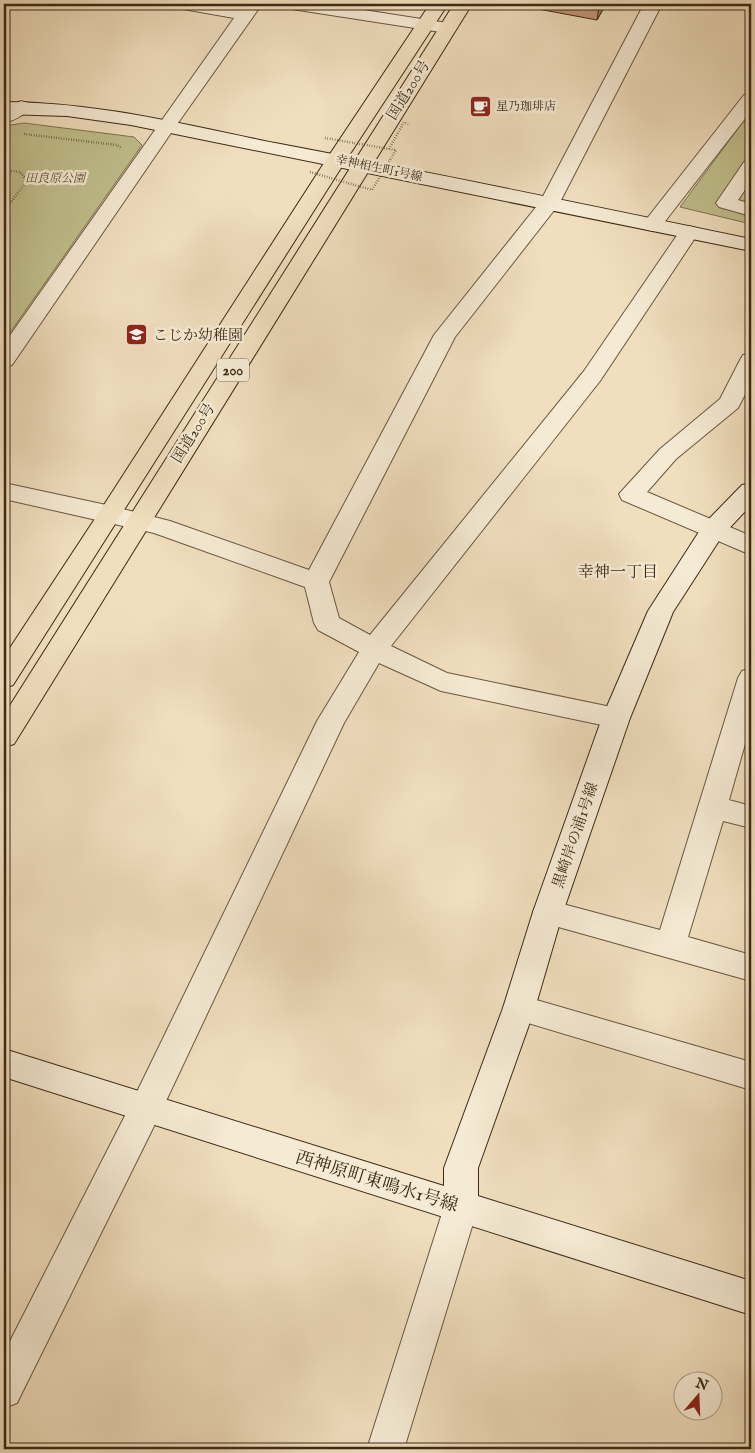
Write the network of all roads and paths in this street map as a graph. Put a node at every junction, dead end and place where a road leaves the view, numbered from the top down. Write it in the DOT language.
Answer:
graph roads {
  1 [pos="183,4"];
  2 [pos="292,4"];
  3 [pos="439,4"];
  4 [pos="463,4"];
  5 [pos="653,4"];
  6 [pos="249,9"];
  7 [pos="424,25"];
  8 [pos="447,28"];
  9 [pos="751,99"];
  10 [pos="10,111"];
  11 [pos="408,124"];
  12 [pos="164,127"];
  13 [pos="16,133"];
  14 [pos="325,138"];
  15 [pos="122,149"];
  16 [pos="390,149"];
  17 [pos="336,160"];
  18 [pos="362,164"];
  19 [pos="751,166"];
  20 [pos="4,170"];
  21 [pos="310,172"];
  22 [pos="549,204"];
  23 [pos="751,210"];
  24 [pos="4,211"];
  25 [pos="652,224"];
  26 [pos="689,232"];
  27 [pos="751,244"];
  28 [pos="4,360"];
  29 [pos="751,360"];
  30 [pos="4,491"];
  31 [pos="751,491"];
  32 [pos="111,514"];
  33 [pos="138,521"];
  34 [pos="714,530"];
  35 [pos="751,546"];
  36 [pos="316,582"];
  37 [pos="374,649"];
  38 [pos="4,678"];
  39 [pos="750,682"];
  40 [pos="616,718"];
  41 [pos="4,737"];
  42 [pos="713,807"];
  43 [pos="751,817"];
  44 [pos="548,912"];
  45 [pos="671,945"];
  46 [pos="751,968"];
  47 [pos="519,1008"];
  48 [pos="4,1063"];
  49 [pos="751,1076"];
  50 [pos="146,1108"];
  51 [pos="461,1207"];
  52 [pos="751,1298"];
  53 [pos="4,1390"];
  54 [pos="385,1449"];
  1 -- 6 [label="street"];
  2 -- 7 [label="street"];
  3 -- 7 [label="highway, 国道200号 / 200"];
  4 -- 8 [label="highway, 国道200号 / 200"];
  5 -- 22 [label="street"];
  6 -- 12 [label="street"];
  7 -- 8 [label="street"];
  7 -- 17 [label="highway, 国道200号 / 200"];
  8 -- 18 [label="highway, 国道200号 / 200"];
  9 -- 25 [label="street"];
  10 -- 12 [label="street, 幸神相生町1号線"];
  11 -- 16 [label="path, bridge"];
  12 -- 17 [label="street, 幸神相生町1号線"];
  12 -- 28 [label="street"];
  13 -- 15 [label="path"];
  14 -- 16 [label="path, bridge"];
  16 -- 21 [label="path, bridge"];
  17 -- 18 [label="street, 幸神相生町1号線"];
  17 -- 32 [label="highway, 国道200号 / 200"];
  18 -- 22 [label="street, 幸神相生町1号線"];
  18 -- 33 [label="highway, 国道200号 / 200"];
  19 -- 23 [label="street"];
  20 -- 24 [label="path"];
  22 -- 25 [label="street, 幸神相生町1号線"];
  22 -- 36 [label="street"];
  25 -- 26 [label="street, 幸神相生町1号線"];
  26 -- 27 [label="street, 幸神相生町1号線"];
  26 -- 37 [label="street"];
  29 -- 34 [label="street"];
  30 -- 32 [label="street"];
  31 -- 34 [label="street, 黒崎岸の浦1号線"];
  32 -- 33 [label="street"];
  32 -- 38 [label="highway, 国道200号 / 200"];
  33 -- 36 [label="street"];
  33 -- 41 [label="highway, 国道200号 / 200"];
  34 -- 35 [label="street"];
  34 -- 40 [label="street, 黒崎岸の浦1号線"];
  36 -- 37 [label="street"];
  37 -- 40 [label="street"];
  37 -- 50 [label="street"];
  39 -- 42 [label="street"];
  40 -- 44 [label="street, 黒崎岸の浦1号線"];
  42 -- 43 [label="street"];
  42 -- 45 [label="street"];
  44 -- 45 [label="street"];
  44 -- 47 [label="street, 黒崎岸の浦1号線"];
  45 -- 46 [label="street"];
  47 -- 49 [label="street"];
  47 -- 51 [label="street, 黒崎岸の浦1号線"];
  48 -- 50 [label="street, 西神原町東鳴水1号線"];
  50 -- 51 [label="street, 西神原町東鳴水1号線"];
  50 -- 53 [label="street"];
  51 -- 52 [label="street, 西神原町東鳴水1号線"];
  51 -- 54 [label="street, 黒崎岸の浦1号線"];
}
